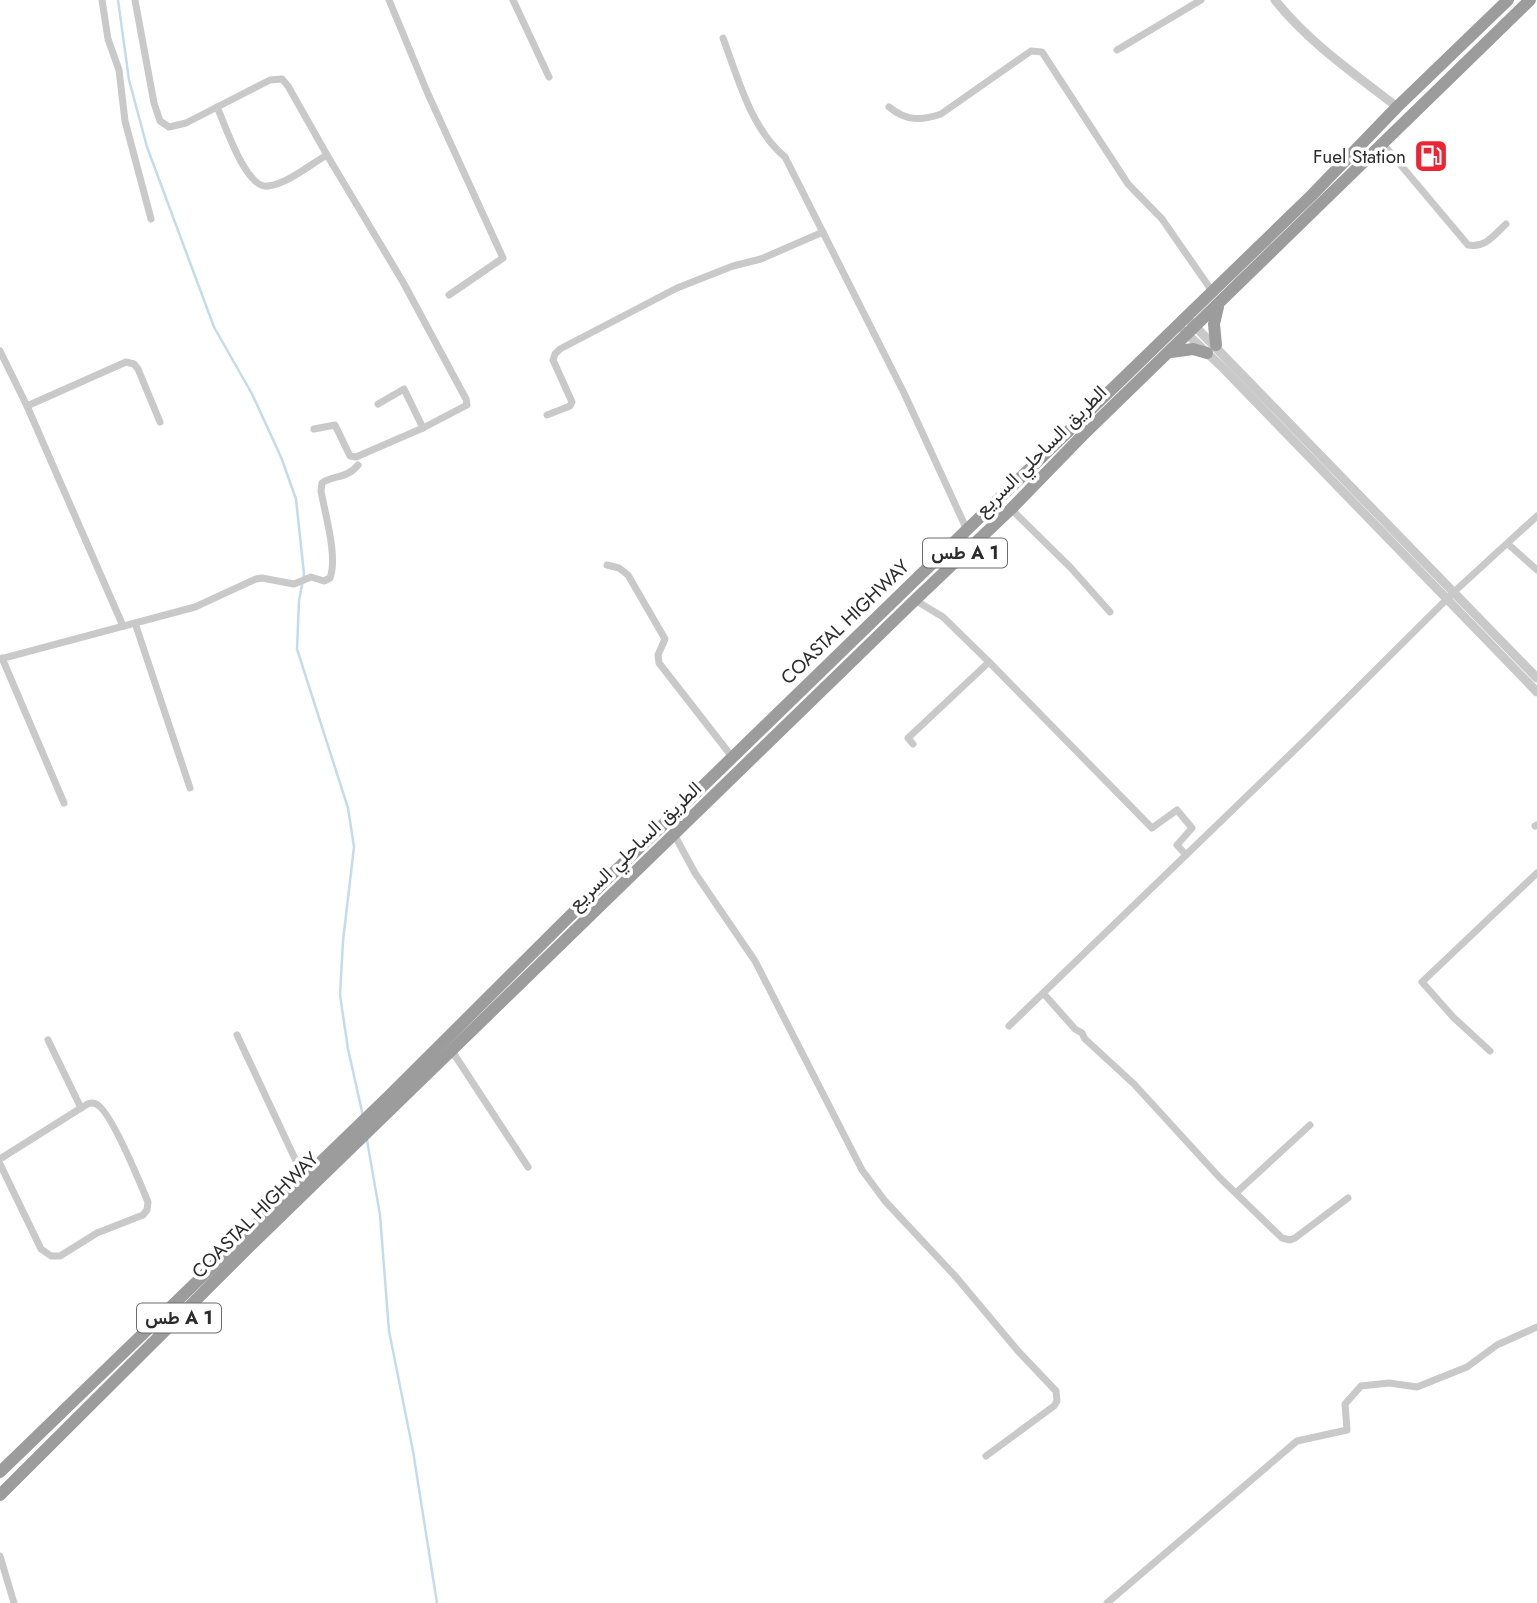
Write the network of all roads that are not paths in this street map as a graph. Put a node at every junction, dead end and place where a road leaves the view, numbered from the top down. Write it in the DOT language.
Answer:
graph roads {
  1 [pos="102,0"];
  2 [pos="135,0"];
  3 [pos="389,0"];
  4 [pos="513,0"];
  5 [pos="1200,0"];
  6 [pos="1275,0"];
  7 [pos="1508,0"];
  8 [pos="1530,0"];
  9 [pos="723,38"];
  10 [pos="1116,50"];
  11 [pos="549,77"];
  12 [pos="217,107"];
  13 [pos="890,107"];
  14 [pos="1397,107"];
  15 [pos="1383,144"];
  16 [pos="327,155"];
  17 [pos="151,219"];
  18 [pos="1506,224"];
  19 [pos="823,232"];
  20 [pos="1212,291"];
  21 [pos="449,295"];
  22 [pos="1219,304"];
  23 [pos="1182,321"];
  24 [pos="1192,330"];
  25 [pos="1212,349"];
  26 [pos="1171,352"];
  27 [pos="1,355"];
  28 [pos="3,367"];
  29 [pos="378,404"];
  30 [pos="27,406"];
  31 [pos="1270,409"];
  32 [pos="547,415"];
  33 [pos="160,422"];
  34 [pos="423,428"];
  35 [pos="314,429"];
  36 [pos="358,466"];
  37 [pos="1011,509"];
  38 [pos="1537,516"];
  39 [pos="967,530"];
  40 [pos="1400,535"];
  41 [pos="1392,544"];
  42 [pos="1508,544"];
  43 [pos="607,565"];
  44 [pos="1537,570"];
  45 [pos="1455,591"];
  46 [pos="915,600"];
  47 [pos="1446,600"];
  48 [pos="1110,611"];
  49 [pos="135,623"];
  50 [pos="123,626"];
  51 [pos="1,659"];
  52 [pos="989,662"];
  53 [pos="1520,668"];
  54 [pos="1537,678"];
  55 [pos="1537,692"];
  56 [pos="913,744"];
  57 [pos="733,758"];
  58 [pos="190,788"];
  59 [pos="64,803"];
  60 [pos="675,835"];
  61 [pos="1186,855"];
  62 [pos="1537,873"];
  63 [pos="1044,994"];
  64 [pos="1009,1026"];
  65 [pos="237,1035"];
  66 [pos="48,1040"];
  67 [pos="452,1051"];
  68 [pos="1490,1051"];
  69 [pos="393,1099"];
  70 [pos="80,1108"];
  71 [pos="1310,1125"];
  72 [pos="355,1136"];
  73 [pos="0,1162"];
  74 [pos="528,1167"];
  75 [pos="304,1178"];
  76 [pos="1237,1192"];
  77 [pos="1349,1198"];
  78 [pos="1537,1327"];
  79 [pos="986,1456"];
  80 [pos="0,1472"];
  81 [pos="0,1495"];
  82 [pos="0,1556"];
  83 [pos="13,1603"];
  84 [pos="1107,1603"];
  1 -- 17 [label="street"];
  2 -- 12 [label="street"];
  3 -- 21 [label="street"];
  4 -- 11 [label="street"];
  5 -- 10 [label="street"];
  6 -- 14 [label="street"];
  7 -- 14 [label="highway, COASTAL HIGHWAY / طس A 1"];
  8 -- 15 [label="highway, الطريق الساحلي السريع / طس A 1"];
  9 -- 19 [label="street"];
  12 -- 16 [label="street"];
  12 -- 16 [label="street"];
  13 -- 20 [label="street"];
  14 -- 20 [label="highway, COASTAL HIGHWAY / طس A 1"];
  15 -- 18 [label="street"];
  15 -- 22 [label="highway, الطريق الساحلي السريع / طس A 1"];
  16 -- 34 [label="street"];
  19 -- 32 [label="street"];
  19 -- 39 [label="street"];
  20 -- 23 [label="highway, COASTAL HIGHWAY / طس A 1"];
  22 -- 24 [label="highway, الطريق الساحلي السريع / طس A 1"];
  22 -- 25 [label="highway"];
  23 -- 24 [label="street"];
  23 -- 39 [label="highway, COASTAL HIGHWAY / طس A 1"];
  24 -- 25 [label="street"];
  24 -- 26 [label="highway, الطريق الساحلي السريع / طس A 1"];
  25 -- 26 [label="highway"];
  25 -- 31 [label="street"];
  26 -- 37 [label="highway, الطريق الساحلي السريع / طس A 1"];
  27 -- 28 [label="street"];
  28 -- 30 [label="street"];
  29 -- 34 [label="street"];
  30 -- 33 [label="street"];
  30 -- 50 [label="street"];
  31 -- 40 [label="street"];
  31 -- 41 [label="street"];
  34 -- 35 [label="street"];
  36 -- 49 [label="street"];
  37 -- 46 [label="highway, الطريق الساحلي السريع / طس A 1"];
  37 -- 48 [label="street"];
  38 -- 42 [label="street"];
  39 -- 57 [label="highway, COASTAL HIGHWAY / طس A 1"];
  40 -- 41 [label="street"];
  40 -- 45 [label="street"];
  41 -- 47 [label="street"];
  42 -- 44 [label="street"];
  42 -- 45 [label="street"];
  43 -- 57 [label="street"];
  45 -- 47 [label="street"];
  45 -- 53 [label="street"];
  46 -- 52 [label="street"];
  46 -- 60 [label="highway, الطريق الساحلي السريع / طس A 1"];
  47 -- 53 [label="street"];
  47 -- 61 [label="street"];
  49 -- 50 [label="street"];
  49 -- 58 [label="street"];
  50 -- 51 [label="street"];
  51 -- 59 [label="street"];
  52 -- 56 [label="street"];
  52 -- 61 [label="street"];
  53 -- 54 [label="street"];
  53 -- 55 [label="street"];
  57 -- 69 [label="highway, COASTAL HIGHWAY / طس A 1"];
  60 -- 67 [label="highway, الطريق الساحلي السريع / طس A 1"];
  60 -- 79 [label="street"];
  61 -- 63 [label="street"];
  62 -- 68 [label="street"];
  63 -- 64 [label="street"];
  63 -- 76 [label="street"];
  65 -- 75 [label="street"];
  66 -- 70 [label="street"];
  67 -- 69 [label="highway, الطريق الساحلي السريع / طس A 1"];
  67 -- 74 [label="street"];
  69 -- 72 [label="highway"];
  70 -- 73 [label="street"];
  70 -- 73 [label="street"];
  71 -- 76 [label="street"];
  72 -- 75 [label="highway, COASTAL HIGHWAY / طس A 1"];
  72 -- 81 [label="highway, COASTAL HIGHWAY / طس A 1"];
  75 -- 80 [label="highway, COASTAL HIGHWAY / طس A 1"];
  76 -- 77 [label="street"];
  78 -- 84 [label="street"];
  82 -- 83 [label="street"];
}
